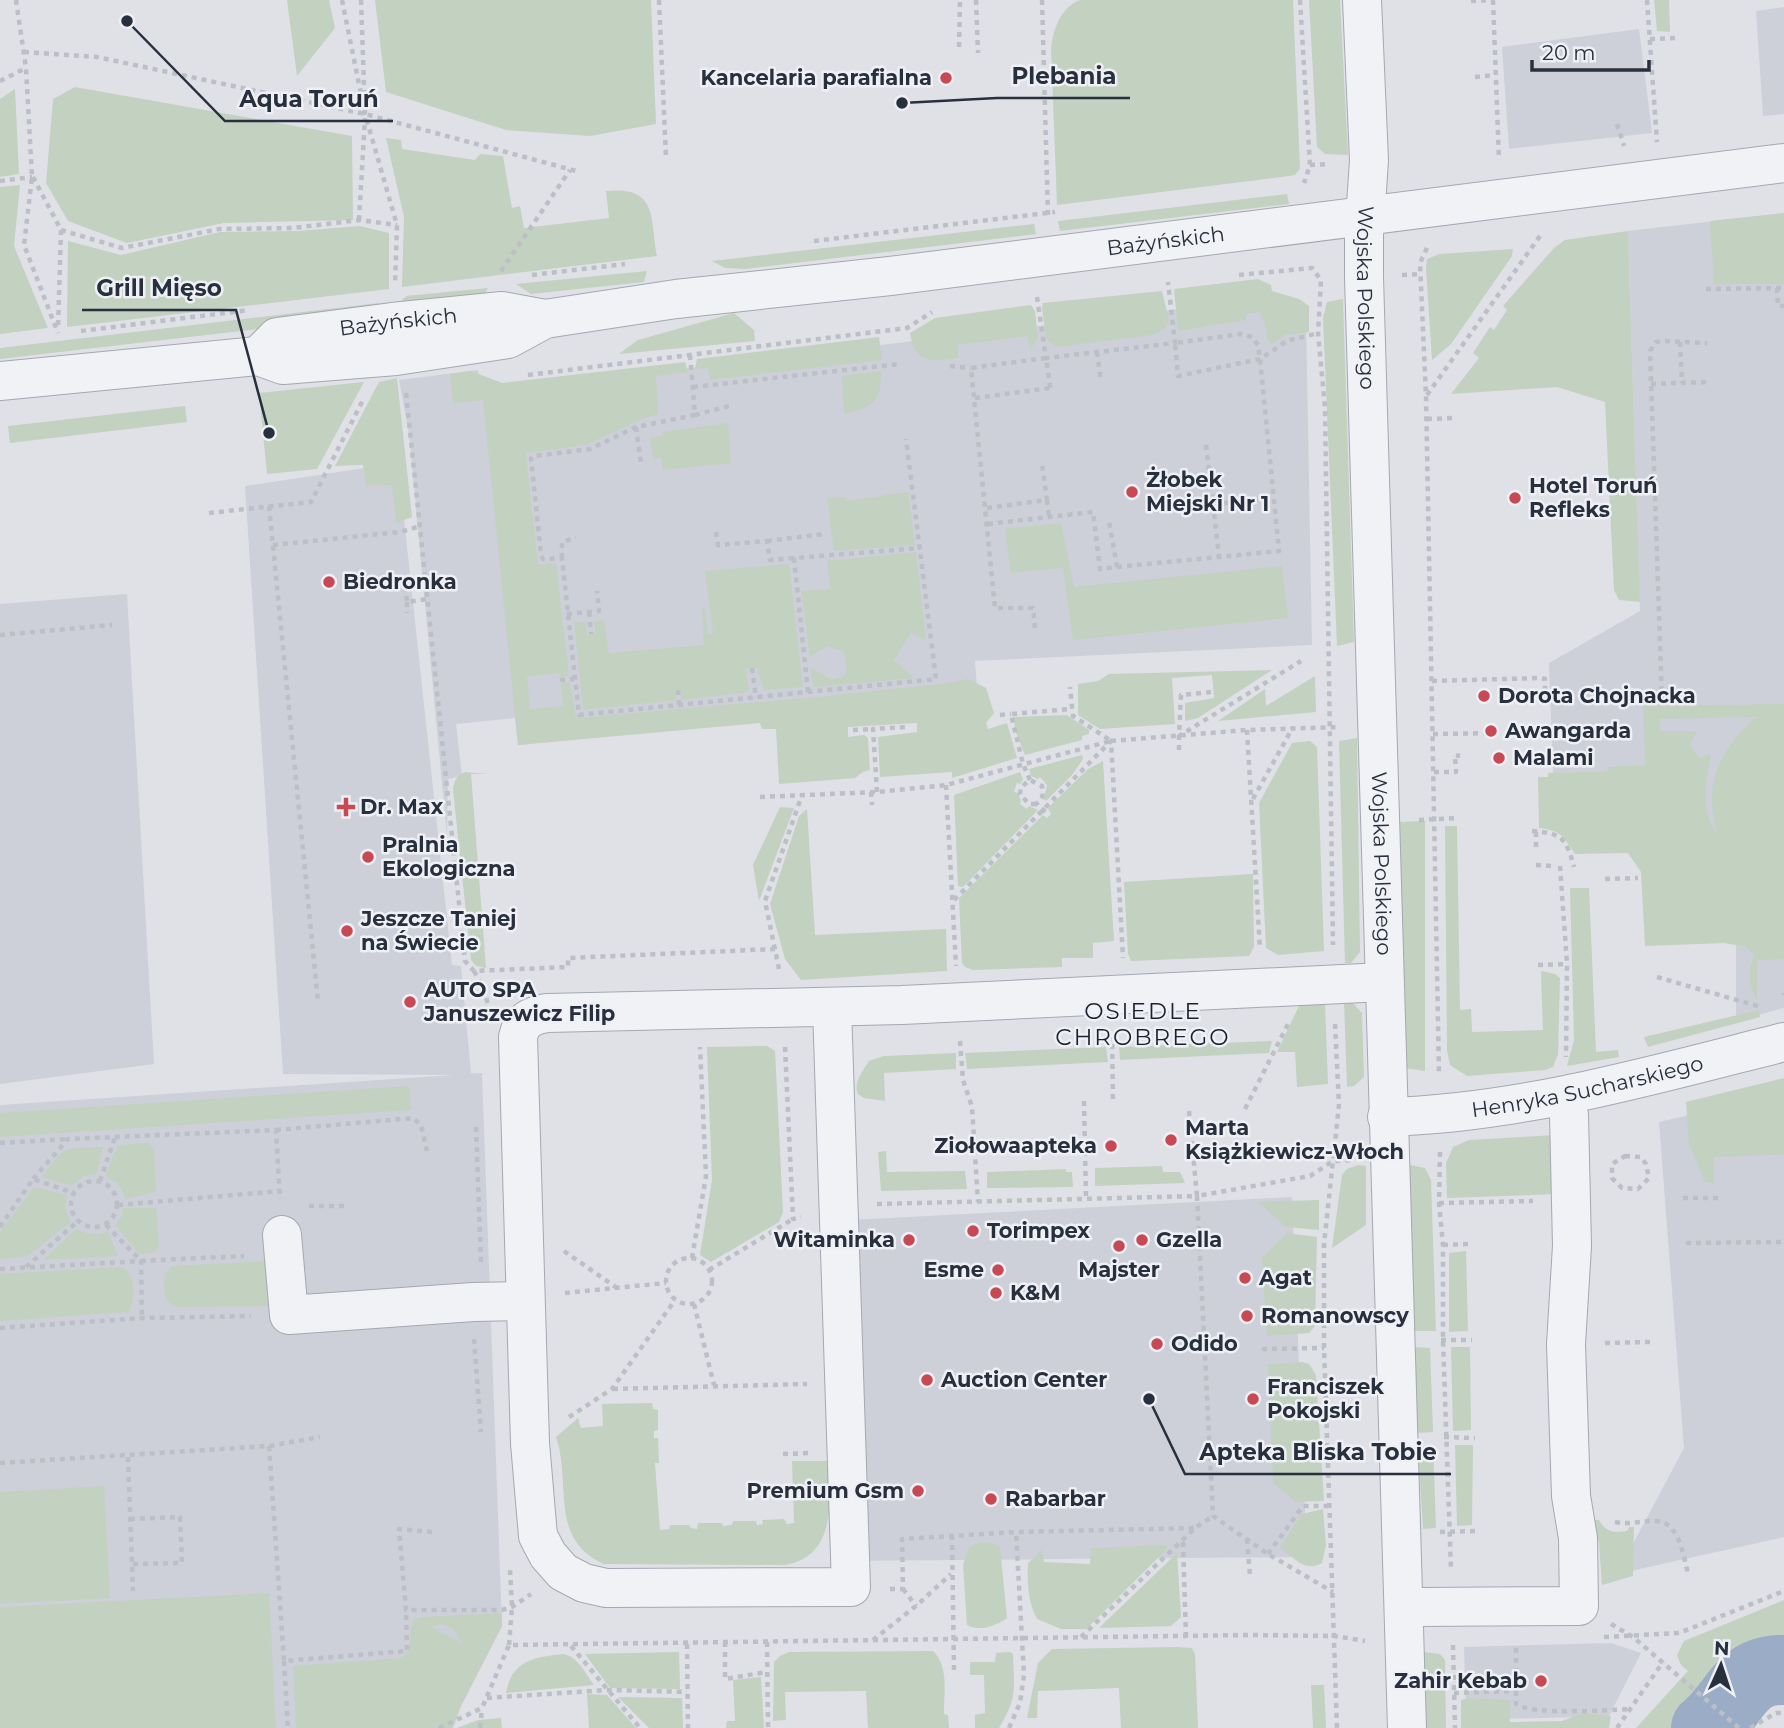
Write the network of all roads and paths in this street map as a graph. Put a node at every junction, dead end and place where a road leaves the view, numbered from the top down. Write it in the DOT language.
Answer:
graph roads {
  1 [pos="16,0"];
  2 [pos="342,0"];
  3 [pos="361,0"];
  4 [pos="659,0"];
  5 [pos="960,0"];
  6 [pos="976,0"];
  7 [pos="1042,0"];
  8 [pos="1300,0"];
  9 [pos="1362,0"];
  10 [pos="1493,0"];
  11 [pos="1647,0"];
  12 [pos="1471,1"];
  13 [pos="1678,38"];
  14 [pos="1650,39"];
  15 [pos="960,47"];
  16 [pos="24,52"];
  17 [pos="978,53"];
  18 [pos="26,68"];
  19 [pos="1495,75"];
  20 [pos="1475,77"];
  21 [pos="0,81"];
  22 [pos="365,114"];
  23 [pos="1617,124"];
  24 [pos="1657,146"];
  25 [pos="1625,152"];
  26 [pos="666,157"];
  27 [pos="1784,163"];
  28 [pos="1499,164"];
  29 [pos="570,170"];
  30 [pos="580,172"];
  31 [pos="33,177"];
  32 [pos="0,181"];
  33 [pos="1304,183"];
  34 [pos="1291,185"];
  35 [pos="1061,212"];
  36 [pos="1048,213"];
  37 [pos="1366,216"];
  38 [pos="359,220"];
  39 [pos="1305,224"];
  40 [pos="397,225"];
  41 [pos="61,230"];
  42 [pos="1541,236"];
  43 [pos="803,243"];
  44 [pos="1433,244"];
  45 [pos="1051,254"];
  46 [pos="500,272"];
  47 [pos="1236,275"];
  48 [pos="1181,281"];
  49 [pos="1168,282"];
  50 [pos="1155,284"];
  51 [pos="1777,288"];
  52 [pos="1784,288"];
  53 [pos="1706,289"];
  54 [pos="395,292"];
  55 [pos="1050,296"];
  56 [pos="1037,297"];
  57 [pos="1024,299"];
  58 [pos="1784,306"];
  59 [pos="934,311"];
  60 [pos="1318,332"];
  61 [pos="1680,342"];
  62 [pos="1707,342"];
  63 [pos="1175,343"];
  64 [pos="1097,352"];
  65 [pos="690,355"];
  66 [pos="1046,358"];
  67 [pos="1260,359"];
  68 [pos="899,364"];
  69 [pos="950,366"];
  70 [pos="971,368"];
  71 [pos="522,376"];
  72 [pos="0,381"];
  73 [pos="1101,382"];
  74 [pos="1708,382"];
  75 [pos="1682,383"];
  76 [pos="1651,384"];
  77 [pos="369,387"];
  78 [pos="693,387"];
  79 [pos="406,391"];
  80 [pos="1426,397"];
  81 [pos="975,398"];
  82 [pos="729,406"];
  83 [pos="695,415"];
  84 [pos="1454,418"];
  85 [pos="1427,419"];
  86 [pos="636,427"];
  87 [pos="906,439"];
  88 [pos="1206,445"];
  89 [pos="641,463"];
  90 [pos="1042,464"];
  91 [pos="1273,498"];
  92 [pos="1046,500"];
  93 [pos="1213,504"];
  94 [pos="269,506"];
  95 [pos="987,508"];
  96 [pos="209,513"];
  97 [pos="1049,516"];
  98 [pos="1109,521"];
  99 [pos="988,524"];
  100 [pos="421,526"];
  101 [pos="716,532"];
  102 [pos="824,534"];
  103 [pos="576,538"];
  104 [pos="767,541"];
  105 [pos="273,545"];
  106 [pos="920,548"];
  107 [pos="1219,556"];
  108 [pos="562,558"];
  109 [pos="794,558"];
  110 [pos="1117,567"];
  111 [pos="404,576"];
  112 [pos="597,592"];
  113 [pos="428,599"];
  114 [pos="407,602"];
  115 [pos="589,612"];
  116 [pos="407,613"];
  117 [pos="567,614"];
  118 [pos="112,625"];
  119 [pos="1035,628"];
  120 [pos="591,634"];
  121 [pos="0,635"];
  122 [pos="1301,661"];
  123 [pos="752,668"];
  124 [pos="574,679"];
  125 [pos="560,680"];
  126 [pos="1432,681"];
  127 [pos="1070,687"];
  128 [pos="678,690"];
  129 [pos="808,692"];
  130 [pos="1211,692"];
  131 [pos="1542,694"];
  132 [pos="756,698"];
  133 [pos="1662,701"];
  134 [pos="680,705"];
  135 [pos="1071,709"];
  136 [pos="1011,714"];
  137 [pos="1000,715"];
  138 [pos="907,727"];
  139 [pos="1293,727"];
  140 [pos="1329,727"];
  141 [pos="1352,727"];
  142 [pos="873,729"];
  143 [pos="853,730"];
  144 [pos="1247,730"];
  145 [pos="1503,733"];
  146 [pos="1433,734"];
  147 [pos="1179,736"];
  148 [pos="1111,740"];
  149 [pos="1179,750"];
  150 [pos="1460,756"];
  151 [pos="1023,764"];
  152 [pos="1434,772"];
  153 [pos="1030,780"];
  154 [pos="946,785"];
  155 [pos="874,792"];
  156 [pos="802,795"];
  157 [pos="760,797"];
  158 [pos="1252,800"];
  159 [pos="1037,804"];
  160 [pos="872,805"];
  161 [pos="1045,812"];
  162 [pos="1459,818"];
  163 [pos="1444,819"];
  164 [pos="1536,850"];
  165 [pos="1536,865"];
  166 [pos="1553,866"];
  167 [pos="1560,866"];
  168 [pos="1574,867"];
  169 [pos="1638,878"];
  170 [pos="1605,879"];
  171 [pos="954,900"];
  172 [pos="775,949"];
  173 [pos="1333,958"];
  174 [pos="1260,962"];
  175 [pos="1567,964"];
  176 [pos="1538,965"];
  177 [pos="1124,969"];
  178 [pos="474,971"];
  179 [pos="780,976"];
  180 [pos="1657,977"];
  181 [pos="1384,982"];
  182 [pos="1307,986"];
  183 [pos="318,1002"];
  184 [pos="957,1002"];
  185 [pos="488,1005"];
  186 [pos="832,1007"];
  187 [pos="1335,1014"];
  188 [pos="1778,1026"];
  189 [pos="785,1037"];
  190 [pos="700,1039"];
  191 [pos="1566,1057"];
  192 [pos="1439,1058"];
  193 [pos="1084,1101"];
  194 [pos="1245,1109"];
  195 [pos="1189,1111"];
  196 [pos="1569,1115"];
  197 [pos="1387,1117"];
  198 [pos="476,1127"];
  199 [pos="276,1130"];
  200 [pos="114,1137"];
  201 [pos="68,1139"];
  202 [pos="0,1143"];
  203 [pos="1442,1144"];
  204 [pos="428,1151"];
  205 [pos="1333,1161"];
  206 [pos="1646,1164"];
  207 [pos="33,1179"];
  208 [pos="100,1181"];
  209 [pos="280,1191"];
  210 [pos="74,1193"];
  211 [pos="1197,1196"];
  212 [pos="1086,1198"];
  213 [pos="1683,1198"];
  214 [pos="1719,1198"];
  215 [pos="1570,1201"];
  216 [pos="978,1202"];
  217 [pos="1439,1203"];
  218 [pos="118,1205"];
  219 [pos="866,1205"];
  220 [pos="805,1216"];
  221 [pos="793,1219"];
  222 [pos="78,1221"];
  223 [pos="106,1225"];
  224 [pos="0,1227"];
  225 [pos="1784,1242"];
  226 [pos="1686,1243"];
  227 [pos="283,1244"];
  228 [pos="553,1244"];
  229 [pos="1469,1244"];
  230 [pos="1443,1245"];
  231 [pos="692,1258"];
  232 [pos="141,1261"];
  233 [pos="24,1268"];
  234 [pos="0,1269"];
  235 [pos="709,1270"];
  236 [pos="666,1283"];
  237 [pos="471,1284"];
  238 [pos="617,1288"];
  239 [pos="557,1294"];
  240 [pos="675,1300"];
  241 [pos="519,1301"];
  242 [pos="694,1304"];
  243 [pos="289,1315"];
  244 [pos="142,1318"];
  245 [pos="0,1328"];
  246 [pos="1324,1348"];
  247 [pos="1262,1349"];
  248 [pos="1205,1351"];
  249 [pos="1223,1351"];
  250 [pos="810,1384"];
  251 [pos="713,1385"];
  252 [pos="612,1389"];
  253 [pos="559,1423"];
  254 [pos="481,1432"];
  255 [pos="320,1437"];
  256 [pos="269,1446"];
  257 [pos="128,1457"];
  258 [pos="0,1463"];
  259 [pos="1331,1506"];
  260 [pos="1213,1516"];
  261 [pos="130,1519"];
  262 [pos="1609,1519"];
  263 [pos="1195,1528"];
  264 [pos="432,1532"];
  265 [pos="1016,1532"];
  266 [pos="952,1535"];
  267 [pos="918,1539"];
  268 [pos="1247,1539"];
  269 [pos="1183,1541"];
  270 [pos="1268,1554"];
  271 [pos="132,1564"];
  272 [pos="951,1573"];
  273 [pos="1688,1573"];
  274 [pos="1250,1576"];
  275 [pos="902,1589"];
  276 [pos="133,1591"];
  277 [pos="1784,1591"];
  278 [pos="1334,1592"];
  279 [pos="525,1598"];
  280 [pos="916,1606"];
  281 [pos="1434,1607"];
  282 [pos="406,1610"];
  283 [pos="1587,1622"];
  284 [pos="1335,1636"];
  285 [pos="1186,1637"];
  286 [pos="1633,1637"];
  287 [pos="1080,1638"];
  288 [pos="953,1639"];
  289 [pos="1022,1639"];
  290 [pos="873,1640"];
  291 [pos="1516,1640"];
  292 [pos="725,1642"];
  293 [pos="767,1642"];
  294 [pos="1369,1642"];
  295 [pos="687,1644"];
  296 [pos="571,1645"];
  297 [pos="284,1661"];
  298 [pos="1663,1662"];
  299 [pos="954,1670"];
  300 [pos="767,1672"];
  301 [pos="607,1690"];
  302 [pos="1516,1691"];
  303 [pos="687,1692"];
  304 [pos="1454,1693"];
  305 [pos="487,1698"];
  306 [pos="482,1708"];
  307 [pos="1630,1709"];
  308 [pos="1784,1713"];
  309 [pos="1737,1726"];
  310 [pos="443,1727"];
  311 [pos="288,1728"];
  312 [pos="480,1728"];
  313 [pos="640,1728"];
  314 [pos="688,1728"];
  315 [pos="768,1728"];
  316 [pos="1009,1728"];
  317 [pos="1337,1728"];
  318 [pos="1407,1728"];
  319 [pos="1455,1728"];
  320 [pos="1617,1728"];
  321 [pos="1750,1728"];
  1 -- 16 [label="path"];
  2 -- 22 [label="path"];
  3 -- 22 [label="path"];
  4 -- 26 [label="path"];
  5 -- 15 [label="path"];
  6 -- 17 [label="path"];
  7 -- 36 [label="path"];
  8 -- 33 [label="path"];
  9 -- 37 [label="street, Wojska Polskiego"];
  10 -- 12 [label="path"];
  10 -- 19 [label="path"];
  11 -- 14 [label="path"];
  13 -- 14 [label="path"];
  14 -- 24 [label="path"];
  16 -- 18 [label="path"];
  16 -- 22 [label="path"];
  18 -- 21 [label="path"];
  18 -- 31 [label="path"];
  19 -- 20 [label="path"];
  19 -- 28 [label="path"];
  22 -- 29 [label="path"];
  22 -- 38 [label="path"];
  22 -- 40 [label="path"];
  23 -- 25 [label="path"];
  27 -- 37 [label="street, Bażyńskich"];
  29 -- 30 [label="path"];
  29 -- 46 [label="path"];
  31 -- 32 [label="path"];
  31 -- 41 [label="path"];
  31 -- 41 [label="path"];
  33 -- 34 [label="path"];
  33 -- 39 [label="path"];
  35 -- 36 [label="path"];
  36 -- 43 [label="path"];
  36 -- 45 [label="path"];
  37 -- 39 [label="street, Bażyńskich"];
  37 -- 181 [label="street, Wojska Polskiego"];
  38 -- 40 [label="path"];
  38 -- 41 [label="path"];
  39 -- 45 [label="street, Bażyńskich"];
  40 -- 54 [label="path"];
  42 -- 80 [label="path"];
  44 -- 80 [label="path"];
  45 -- 72 [label="street, Bażyńskich"];
  47 -- 60 [label="path"];
  48 -- 49 [label="path"];
  49 -- 50 [label="path"];
  49 -- 63 [label="path"];
  51 -- 52 [label="path"];
  51 -- 53 [label="path"];
  51 -- 58 [label="path"];
  55 -- 56 [label="path"];
  56 -- 57 [label="path"];
  56 -- 66 [label="path"];
  59 -- 65 [label="path"];
  60 -- 67 [label="path"];
  60 -- 140 [label="path"];
  61 -- 62 [label="path"];
  61 -- 75 [label="path"];
  61 -- 76 [label="path"];
  63 -- 64 [label="path"];
  63 -- 67 [label="path"];
  63 -- 67 [label="path"];
  64 -- 66 [label="path"];
  64 -- 73 [label="path"];
  65 -- 71 [label="path"];
  65 -- 78 [label="path"];
  66 -- 70 [label="path"];
  66 -- 81 [label="path"];
  67 -- 91 [label="path"];
  68 -- 78 [label="path"];
  69 -- 70 [label="path"];
  70 -- 81 [label="path"];
  74 -- 75 [label="path"];
  75 -- 76 [label="path"];
  76 -- 133 [label="path"];
  77 -- 94 [label="path"];
  78 -- 83 [label="path"];
  79 -- 100 [label="path"];
  80 -- 85 [label="path"];
  81 -- 95 [label="path"];
  82 -- 83 [label="path"];
  83 -- 86 [label="path"];
  84 -- 85 [label="path"];
  85 -- 126 [label="path"];
  86 -- 89 [label="path"];
  86 -- 108 [label="path"];
  87 -- 106 [label="path"];
  88 -- 93 [label="path"];
  90 -- 92 [label="path"];
  91 -- 93 [label="path"];
  91 -- 107 [label="path"];
  92 -- 95 [label="path"];
  92 -- 97 [label="path"];
  93 -- 107 [label="path"];
  94 -- 96 [label="path"];
  94 -- 105 [label="path"];
  95 -- 99 [label="path"];
  97 -- 99 [label="path"];
  97 -- 110 [label="path"];
  98 -- 110 [label="path"];
  99 -- 119 [label="path"];
  100 -- 105 [label="path"];
  100 -- 113 [label="path"];
  101 -- 104 [label="path"];
  102 -- 104 [label="path"];
  103 -- 108 [label="path"];
  104 -- 109 [label="path"];
  105 -- 183 [label="path"];
  106 -- 109 [label="path"];
  106 -- 129 [label="path"];
  107 -- 110 [label="path"];
  108 -- 117 [label="path"];
  109 -- 129 [label="path"];
  111 -- 114 [label="path"];
  112 -- 115 [label="path"];
  113 -- 114 [label="path"];
  113 -- 178 [label="path"];
  114 -- 116 [label="path"];
  115 -- 117 [label="path"];
  115 -- 120 [label="path"];
  117 -- 124 [label="path"];
  118 -- 121 [label="path"];
  122 -- 147 [label="path"];
  123 -- 132 [label="path"];
  124 -- 125 [label="path"];
  124 -- 134 [label="path"];
  126 -- 131 [label="path"];
  126 -- 146 [label="path"];
  127 -- 135 [label="path"];
  128 -- 134 [label="path"];
  129 -- 132 [label="path"];
  130 -- 147 [label="path"];
  132 -- 134 [label="path"];
  135 -- 136 [label="path"];
  135 -- 148 [label="path"];
  136 -- 137 [label="path"];
  136 -- 151 [label="path"];
  138 -- 142 [label="path"];
  139 -- 140 [label="path"];
  139 -- 144 [label="path"];
  139 -- 158 [label="path"];
  140 -- 141 [label="path"];
  140 -- 173 [label="path"];
  142 -- 143 [label="path"];
  142 -- 155 [label="path"];
  144 -- 147 [label="path"];
  144 -- 158 [label="path"];
  145 -- 146 [label="path"];
  146 -- 152 [label="path"];
  147 -- 148 [label="path"];
  147 -- 149 [label="path"];
  148 -- 151 [label="path"];
  148 -- 161 [label="path"];
  148 -- 177 [label="path"];
  150 -- 152 [label="path"];
  151 -- 153 [label="path"];
  151 -- 154 [label="path"];
  152 -- 192 [label="path"];
  153 -- 159 [label="path"];
  153 -- 159 [label="path"];
  154 -- 155 [label="path"];
  154 -- 171 [label="path"];
  155 -- 156 [label="path"];
  155 -- 160 [label="path"];
  156 -- 157 [label="path"];
  156 -- 172 [label="path"];
  158 -- 174 [label="path"];
  159 -- 161 [label="path"];
  161 -- 171 [label="path"];
  162 -- 163 [label="path"];
  164 -- 168 [label="path"];
  165 -- 166 [label="path"];
  167 -- 175 [label="path"];
  169 -- 170 [label="path"];
  171 -- 184 [label="path"];
  172 -- 178 [label="path"];
  172 -- 179 [label="path"];
  175 -- 176 [label="path"];
  175 -- 191 [label="path"];
  178 -- 185 [label="path"];
  180 -- 188 [label="path"];
  181 -- 182 [label="street"];
  181 -- 197 [label="street, Wojska Polskiego"];
  182 -- 184 [label="street"];
  182 -- 194 [label="path"];
  184 -- 186 [label="street"];
  184 -- 216 [label="path"];
  186 -- 186 [label="street"];
  187 -- 205 [label="path"];
  188 -- 197 [label="street, Henryka Sucharskiego"];
  189 -- 221 [label="path"];
  190 -- 231 [label="path"];
  193 -- 212 [label="path"];
  195 -- 211 [label="path"];
  196 -- 215 [label="street"];
  197 -- 318 [label="street, Wojska Polskiego"];
  198 -- 237 [label="path"];
  199 -- 200 [label="path"];
  199 -- 204 [label="path"];
  199 -- 209 [label="path"];
  200 -- 201 [label="path"];
  200 -- 208 [label="path"];
  201 -- 202 [label="path"];
  201 -- 207 [label="path"];
  203 -- 217 [label="path"];
  205 -- 211 [label="path"];
  205 -- 246 [label="path"];
  206 -- 206 [label="path"];
  207 -- 210 [label="path"];
  207 -- 224 [label="path"];
  208 -- 210 [label="path"];
  208 -- 218 [label="path"];
  209 -- 218 [label="path"];
  209 -- 227 [label="path"];
  210 -- 222 [label="path"];
  211 -- 212 [label="path"];
  211 -- 248 [label="path"];
  212 -- 216 [label="path"];
  213 -- 214 [label="path"];
  215 -- 217 [label="path"];
  215 -- 283 [label="street"];
  216 -- 219 [label="path"];
  217 -- 230 [label="path"];
  218 -- 223 [label="path"];
  220 -- 221 [label="path"];
  221 -- 235 [label="path"];
  222 -- 223 [label="path"];
  222 -- 233 [label="path"];
  223 -- 232 [label="path"];
  225 -- 226 [label="path"];
  227 -- 232 [label="path"];
  227 -- 243 [label="street"];
  228 -- 238 [label="path"];
  229 -- 230 [label="path"];
  230 -- 281 [label="path"];
  231 -- 235 [label="path"];
  231 -- 236 [label="path"];
  232 -- 233 [label="path"];
  232 -- 244 [label="path"];
  233 -- 234 [label="path"];
  235 -- 242 [label="path"];
  236 -- 238 [label="path"];
  236 -- 240 [label="path"];
  237 -- 241 [label="street"];
  237 -- 243 [label="street"];
  237 -- 254 [label="path"];
  238 -- 239 [label="path"];
  240 -- 242 [label="path"];
  240 -- 252 [label="path"];
  242 -- 251 [label="path"];
  243 -- 244 [label="path"];
  244 -- 245 [label="path"];
  246 -- 247 [label="path"];
  246 -- 259 [label="path"];
  248 -- 249 [label="path"];
  248 -- 260 [label="path"];
  250 -- 251 [label="path"];
  251 -- 252 [label="path"];
  252 -- 253 [label="path"];
  255 -- 256 [label="path"];
  256 -- 257 [label="path"];
  256 -- 297 [label="path"];
  257 -- 258 [label="path"];
  257 -- 261 [label="path"];
  259 -- 270 [label="path"];
  259 -- 278 [label="path"];
  260 -- 263 [label="path"];
  260 -- 268 [label="path"];
  261 -- 271 [label="path"];
  261 -- 271 [label="path"];
  262 -- 273 [label="path"];
  263 -- 265 [label="path"];
  263 -- 269 [label="path"];
  264 -- 282 [label="path"];
  265 -- 266 [label="path"];
  265 -- 289 [label="path"];
  266 -- 267 [label="path"];
  266 -- 272 [label="path"];
  268 -- 270 [label="path"];
  268 -- 274 [label="path"];
  269 -- 285 [label="path"];
  269 -- 287 [label="path"];
  270 -- 278 [label="path"];
  271 -- 276 [label="path"];
  272 -- 280 [label="path"];
  272 -- 288 [label="path"];
  275 -- 280 [label="path"];
  277 -- 286 [label="path"];
  278 -- 284 [label="path"];
  279 -- 282 [label="path"];
  280 -- 290 [label="path"];
  281 -- 283 [label="street"];
  281 -- 304 [label="path"];
  282 -- 297 [label="path"];
  283 -- 286 [label="path"];
  283 -- 286 [label="path"];
  284 -- 285 [label="path"];
  284 -- 294 [label="path"];
  284 -- 317 [label="path"];
  285 -- 287 [label="path"];
  286 -- 298 [label="path"];
  287 -- 289 [label="path"];
  288 -- 289 [label="path"];
  288 -- 290 [label="path"];
  288 -- 299 [label="path"];
  289 -- 316 [label="path"];
  290 -- 293 [label="path"];
  291 -- 302 [label="path"];
  292 -- 293 [label="path"];
  292 -- 295 [label="path"];
  292 -- 300 [label="path"];
  293 -- 300 [label="path"];
  295 -- 296 [label="path"];
  295 -- 303 [label="path"];
  296 -- 301 [label="path"];
  296 -- 305 [label="path"];
  297 -- 311 [label="path"];
  298 -- 307 [label="path"];
  298 -- 309 [label="path"];
  300 -- 315 [label="path"];
  301 -- 303 [label="path"];
  301 -- 305 [label="path"];
  301 -- 313 [label="path"];
  302 -- 304 [label="path"];
  302 -- 307 [label="path"];
  303 -- 314 [label="path"];
  304 -- 319 [label="path"];
  305 -- 306 [label="path"];
  306 -- 310 [label="path"];
  306 -- 312 [label="path"];
  307 -- 320 [label="path"];
  308 -- 321 [label="path"];
}
